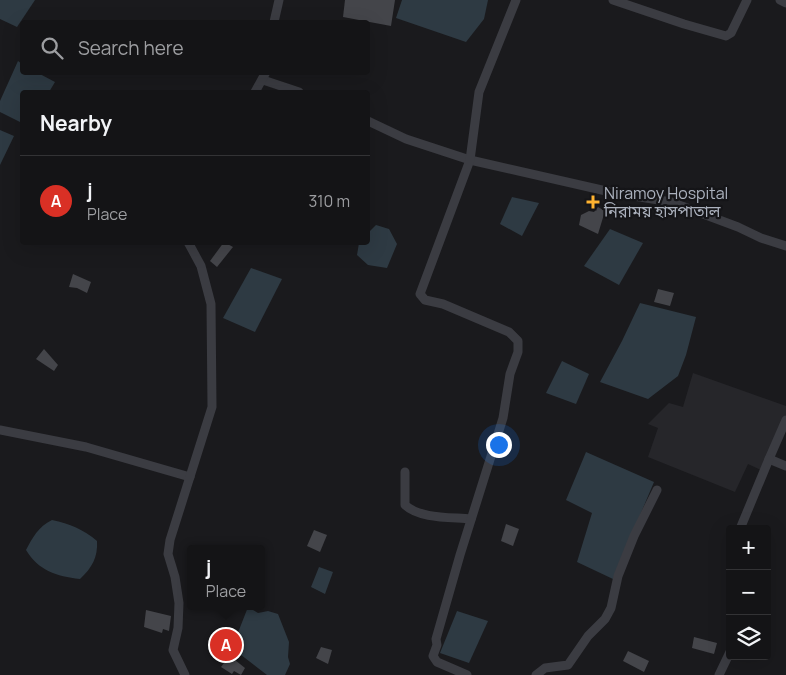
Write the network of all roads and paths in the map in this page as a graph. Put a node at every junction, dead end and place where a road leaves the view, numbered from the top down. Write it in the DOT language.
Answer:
graph roads {
  1 [pos="279,0"];
  2 [pos="516,0"];
  3 [pos="613,0"];
  4 [pos="747,0"];
  5 [pos="780,0"];
  6 [pos="786,3"];
  7 [pos="274,20"];
  8 [pos="265,76"];
  9 [pos="256,90"];
  10 [pos="295,90"];
  11 [pos="370,122"];
  12 [pos="470,160"];
  13 [pos="190,245"];
  14 [pos="786,246"];
  15 [pos="786,420"];
  16 [pos="0,430"];
  17 [pos="769,459"];
  18 [pos="786,466"];
  19 [pos="405,472"];
  20 [pos="190,477"];
  21 [pos="657,490"];
  22 [pos="471,519"];
  23 [pos="742,525"];
  24 [pos="726,660"];
  25 [pos="185,675"];
  26 [pos="467,675"];
  27 [pos="536,675"];
  28 [pos="719,675"];
  1 -- 7 [label="street"];
  2 -- 12 [label="street"];
  3 -- 4 [label="street"];
  5 -- 6 [label="street"];
  8 -- 9 [label="street"];
  8 -- 10 [label="street"];
  11 -- 12 [label="street"];
  12 -- 14 [label="street"];
  12 -- 22 [label="street"];
  13 -- 20 [label="street"];
  15 -- 17 [label="street"];
  16 -- 20 [label="street"];
  17 -- 18 [label="street"];
  17 -- 23 [label="street"];
  19 -- 22 [label="street"];
  20 -- 25 [label="street"];
  21 -- 27 [label="street"];
  22 -- 26 [label="street"];
  24 -- 28 [label="street"];
}
